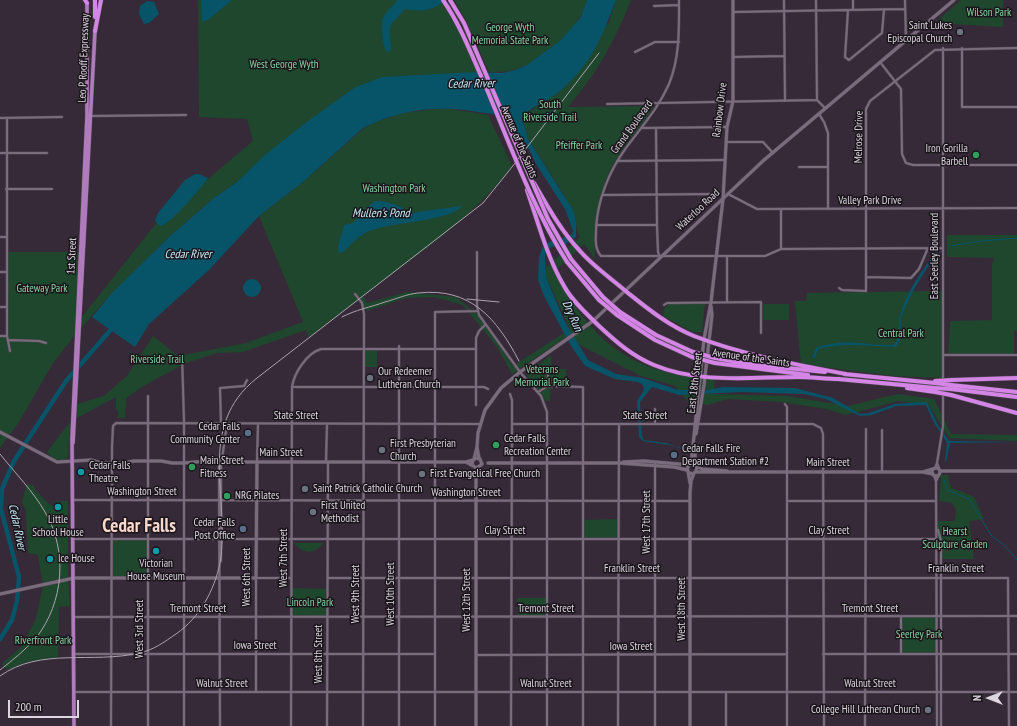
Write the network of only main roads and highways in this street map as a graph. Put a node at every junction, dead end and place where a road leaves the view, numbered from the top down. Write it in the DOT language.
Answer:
graph roads {
  1 [pos="95,0"];
  2 [pos="101,0"];
  3 [pos="443,0"];
  4 [pos="450,0"];
  5 [pos="733,0"];
  6 [pos="954,0"];
  7 [pos="86,1"];
  8 [pos="95,31"];
  9 [pos="89,116"];
  10 [pos="518,163"];
  11 [pos="532,178"];
  12 [pos="723,199"];
  13 [pos="569,260"];
  14 [pos="626,290"];
  15 [pos="710,302"];
  16 [pos="593,320"];
  17 [pos="704,339"];
  18 [pos="709,341"];
  19 [pos="715,361"];
  20 [pos="846,374"];
  21 [pos="700,376"];
  22 [pos="705,376"];
  23 [pos="1017,378"];
  24 [pos="840,379"];
  25 [pos="952,385"];
  26 [pos="935,386"];
  27 [pos="1017,392"];
  28 [pos="1017,396"];
  29 [pos="1017,412"];
  30 [pos="697,424"];
  31 [pos="0,432"];
  32 [pos="477,447"];
  33 [pos="474,459"];
  34 [pos="480,459"];
  35 [pos="72,462"];
  36 [pos="257,462"];
  37 [pos="466,462"];
  38 [pos="488,463"];
  39 [pos="655,464"];
  40 [pos="473,466"];
  41 [pos="480,466"];
  42 [pos="693,466"];
  43 [pos="688,470"];
  44 [pos="732,472"];
  45 [pos="1017,472"];
  46 [pos="695,473"];
  47 [pos="476,474"];
  48 [pos="690,493"];
  49 [pos="74,578"];
  50 [pos="0,594"];
  51 [pos="74,726"];
  52 [pos="476,726"];
  53 [pos="690,726"];
  1 -- 8 [label="highway, Leo P Rooff Expressway"];
  2 -- 8 [label="highway"];
  3 -- 10 [label="highway, Avenue of the Saints, bridge"];
  4 -- 11 [label="highway, Avenue of the Saints, bridge"];
  5 -- 12 [label="main road, Rainbow Drive"];
  6 -- 12 [label="main road, Waterloo Road"];
  7 -- 9 [label="main road, Leo P Rooff Expressway"];
  8 -- 9 [label="main road, Leo P Rooff Expressway"];
  9 -- 35 [label="main road, 1st Street"];
  10 -- 13 [label="highway, Avenue of the Saints, bridge"];
  10 -- 16 [label="highway, bridge"];
  11 -- 13 [label="highway, Avenue of the Saints, bridge"];
  11 -- 14 [label="highway, bridge"];
  12 -- 14 [label="main road, Waterloo Road"];
  12 -- 15 [label="main road, East 18th Street"];
  13 -- 19 [label="highway, Avenue of the Saints, bridge"];
  14 -- 16 [label="main road, Waterloo Road"];
  14 -- 17 [label="highway"];
  15 -- 17 [label="main road, East 18th Street"];
  15 -- 18 [label="main road, East 18th Street"];
  16 -- 21 [label="highway"];
  16 -- 32 [label="main road, Waterloo Road"];
  17 -- 18 [label="highway"];
  17 -- 21 [label="main road, East 18th Street"];
  18 -- 20 [label="highway"];
  18 -- 22 [label="main road, East 18th Street"];
  19 -- 20 [label="highway, Avenue of the Saints"];
  19 -- 24 [label="highway, Avenue of the Saints"];
  20 -- 26 [label="highway, Avenue of the Saints"];
  21 -- 22 [label="highway"];
  21 -- 30 [label="main road, East 18th Street"];
  22 -- 24 [label="highway"];
  22 -- 30 [label="main road, East 18th Street"];
  23 -- 25 [label="highway"];
  24 -- 26 [label="highway, Avenue of the Saints"];
  25 -- 26 [label="highway, bridge"];
  25 -- 26 [label="highway, Avenue of the Saints, bridge"];
  25 -- 27 [label="highway, Avenue of the Saints"];
  25 -- 28 [label="highway, Avenue of the Saints"];
  26 -- 29 [label="highway, bridge"];
  30 -- 42 [label="main road, East 18th Street"];
  31 -- 35 [label="main road, Main Street"];
  32 -- 33 [label="main road, Waterloo Road"];
  32 -- 34 [label="main road, Waterloo Road"];
  33 -- 34 [label="main road, Main Street"];
  33 -- 37 [label="main road, Main Street"];
  33 -- 40 [label="main road, Waterloo Road"];
  34 -- 38 [label="main road, Main Street"];
  34 -- 41 [label="main road, Waterloo Road"];
  35 -- 36 [label="main road, Main Street"];
  35 -- 49 [label="main road, 1st Street"];
  36 -- 37 [label="main road, Main Street"];
  36 -- 49 [label="main road, West 6th Street"];
  37 -- 40 [label="main road, Main Street"];
  38 -- 39 [label="main road, Main Street"];
  38 -- 41 [label="main road, Main Street"];
  39 -- 42 [label="main road, Main Street"];
  39 -- 43 [label="main road, Main Street"];
  40 -- 41 [label="main road, Main Street"];
  40 -- 47 [label="main road, West 12th Street"];
  41 -- 47 [label="main road, West 12th Street"];
  42 -- 43 [label="main road"];
  42 -- 44 [label="main road, Main Street"];
  42 -- 46 [label="main road, East 18th Street"];
  43 -- 46 [label="main road, Main Street"];
  43 -- 48 [label="main road, West 18th Street"];
  44 -- 45 [label="main road, Main Street"];
  44 -- 46 [label="main road, Main Street"];
  46 -- 48 [label="main road, West 18th Street"];
  47 -- 52 [label="main road, West 12th Street"];
  48 -- 53 [label="main road, West 18th Street"];
  49 -- 50 [label="main road"];
  49 -- 51 [label="main road, 1st Street"];
}
